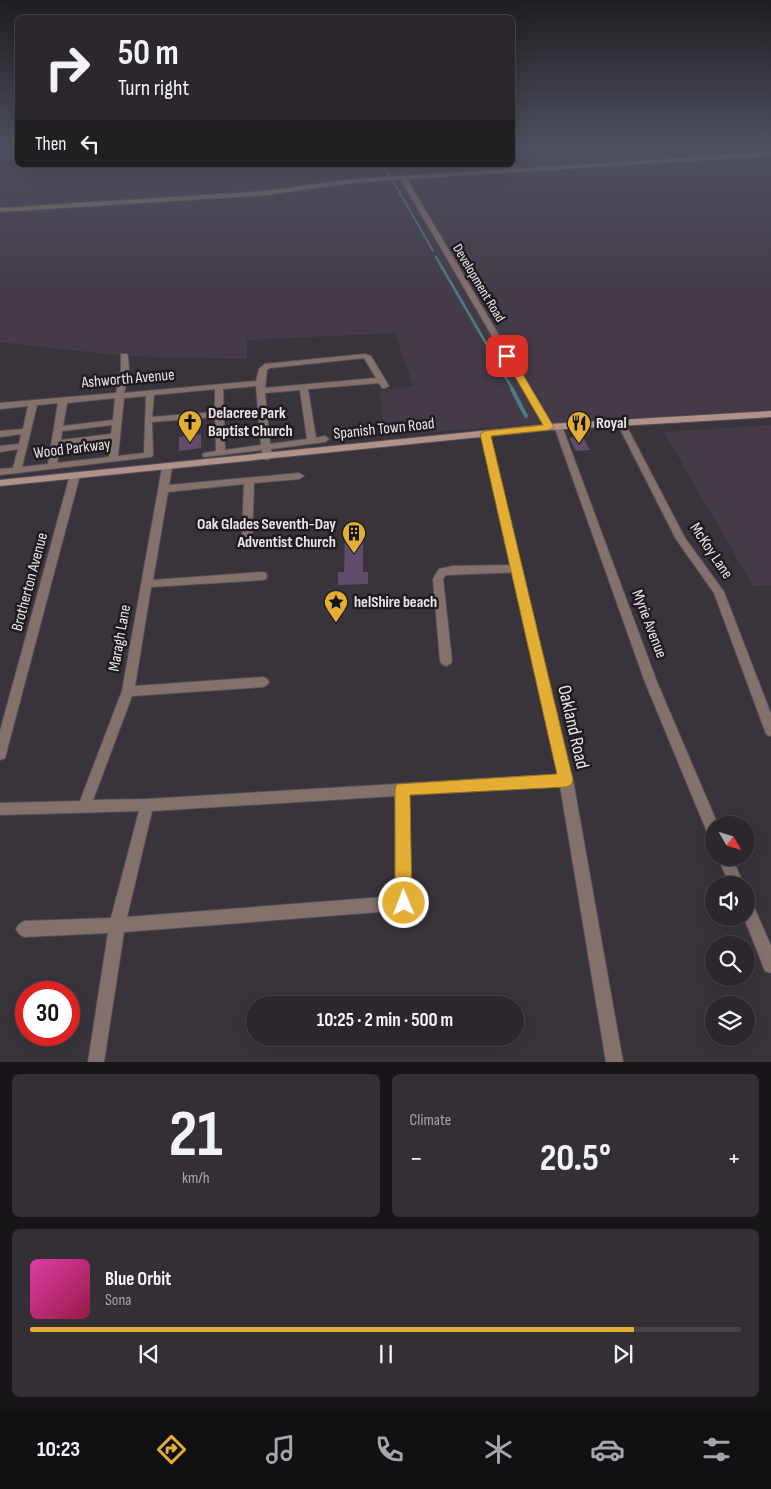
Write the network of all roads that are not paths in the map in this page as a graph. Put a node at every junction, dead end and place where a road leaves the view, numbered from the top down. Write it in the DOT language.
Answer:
graph roads {
  1 [pos="226,196"];
  2 [pos="414,196"];
  3 [pos="0,210"];
  4 [pos="124,356"];
  5 [pos="219,386"];
  6 [pos="261,387"];
  7 [pos="304,387"];
  8 [pos="150,392"];
  9 [pos="120,394"];
  10 [pos="63,400"];
  11 [pos="33,404"];
  12 [pos="0,406"];
  13 [pos="219,414"];
  14 [pos="771,414"];
  15 [pos="148,420"];
  16 [pos="117,422"];
  17 [pos="621,422"];
  18 [pos="554,427"];
  19 [pos="58,428"];
  20 [pos="27,432"];
  21 [pos="0,434"];
  22 [pos="485,434"];
  23 [pos="115,436"];
  24 [pos="325,439"];
  25 [pos="312,441"];
  26 [pos="56,443"];
  27 [pos="22,446"];
  28 [pos="0,449"];
  29 [pos="266,452"];
  30 [pos="221,453"];
  31 [pos="207,455"];
  32 [pos="113,459"];
  33 [pos="52,466"];
  34 [pos="167,468"];
  35 [pos="17,470"];
  36 [pos="0,472"];
  37 [pos="75,475"];
  38 [pos="299,476"];
  39 [pos="249,480"];
  40 [pos="0,483"];
  41 [pos="163,489"];
  42 [pos="247,537"];
  43 [pos="517,569"];
  44 [pos="262,576"];
  45 [pos="146,584"];
  46 [pos="446,661"];
  47 [pos="263,682"];
  48 [pos="128,691"];
  49 [pos="771,731"];
  50 [pos="0,754"];
  51 [pos="566,780"];
  52 [pos="402,789"];
  53 [pos="146,805"];
  54 [pos="84,807"];
  55 [pos="0,809"];
  56 [pos="707,816"];
  57 [pos="117,925"];
  58 [pos="755,926"];
  59 [pos="24,929"];
  60 [pos="771,965"];
  61 [pos="96,1062"];
  62 [pos="615,1062"];
  1 -- 3 [label="street"];
  2 -- 18 [label="street, Development Road"];
  4 -- 9 [label="street"];
  5 -- 6 [label="street, Ashworth Avenue"];
  5 -- 8 [label="street, Ashworth Avenue"];
  5 -- 13 [label="street"];
  6 -- 7 [label="street, Ashworth Avenue"];
  6 -- 7 [label="street, Ashworth Avenue"];
  6 -- 29 [label="street"];
  7 -- 25 [label="street"];
  8 -- 9 [label="street, Ashworth Avenue"];
  8 -- 15 [label="street"];
  9 -- 10 [label="street, Ashworth Avenue"];
  9 -- 16 [label="street"];
  10 -- 11 [label="street, Ashworth Avenue"];
  10 -- 19 [label="street"];
  11 -- 12 [label="street, Ashworth Avenue"];
  11 -- 20 [label="street"];
  13 -- 15 [label="street"];
  13 -- 30 [label="street"];
  14 -- 17 [label="main road, Spanish Town Road"];
  15 -- 32 [label="street, Wood Parkway"];
  16 -- 19 [label="street"];
  16 -- 23 [label="street"];
  17 -- 18 [label="main road, Spanish Town Road"];
  17 -- 49 [label="street, McKoy Lane"];
  18 -- 22 [label="main road, Spanish Town Road"];
  18 -- 56 [label="street, Myrie Avenue"];
  19 -- 26 [label="street"];
  20 -- 21 [label="street"];
  20 -- 27 [label="street"];
  22 -- 29 [label="main road, Spanish Town Road"];
  22 -- 43 [label="street, Oakland Road"];
  23 -- 26 [label="street"];
  23 -- 32 [label="street"];
  24 -- 25 [label="street"];
  25 -- 29 [label="street"];
  26 -- 33 [label="street"];
  27 -- 28 [label="street"];
  27 -- 35 [label="street"];
  29 -- 30 [label="street"];
  29 -- 34 [label="main road, Spanish Town Road"];
  30 -- 31 [label="street"];
  32 -- 33 [label="street, Wood Parkway"];
  33 -- 35 [label="street, Wood Parkway"];
  34 -- 37 [label="main road, Spanish Town Road"];
  34 -- 41 [label="street, Maragh Lane"];
  35 -- 36 [label="street, Wood Parkway"];
  37 -- 40 [label="main road, Spanish Town Road"];
  37 -- 50 [label="street, Brotherton Avenue"];
  38 -- 39 [label="street"];
  39 -- 41 [label="street"];
  39 -- 42 [label="street"];
  41 -- 45 [label="street, Maragh Lane"];
  43 -- 46 [label="street"];
  43 -- 51 [label="street, Oakland Road"];
  44 -- 45 [label="street"];
  45 -- 48 [label="street, Maragh Lane"];
  47 -- 48 [label="street"];
  48 -- 54 [label="street, Maragh Lane"];
  51 -- 52 [label="street"];
  51 -- 62 [label="street, Oakland Road"];
  52 -- 53 [label="street"];
  52 -- 57 [label="street"];
  53 -- 54 [label="street"];
  53 -- 57 [label="street"];
  54 -- 55 [label="street"];
  57 -- 59 [label="street"];
  57 -- 61 [label="street"];
  58 -- 60 [label="street"];
}
